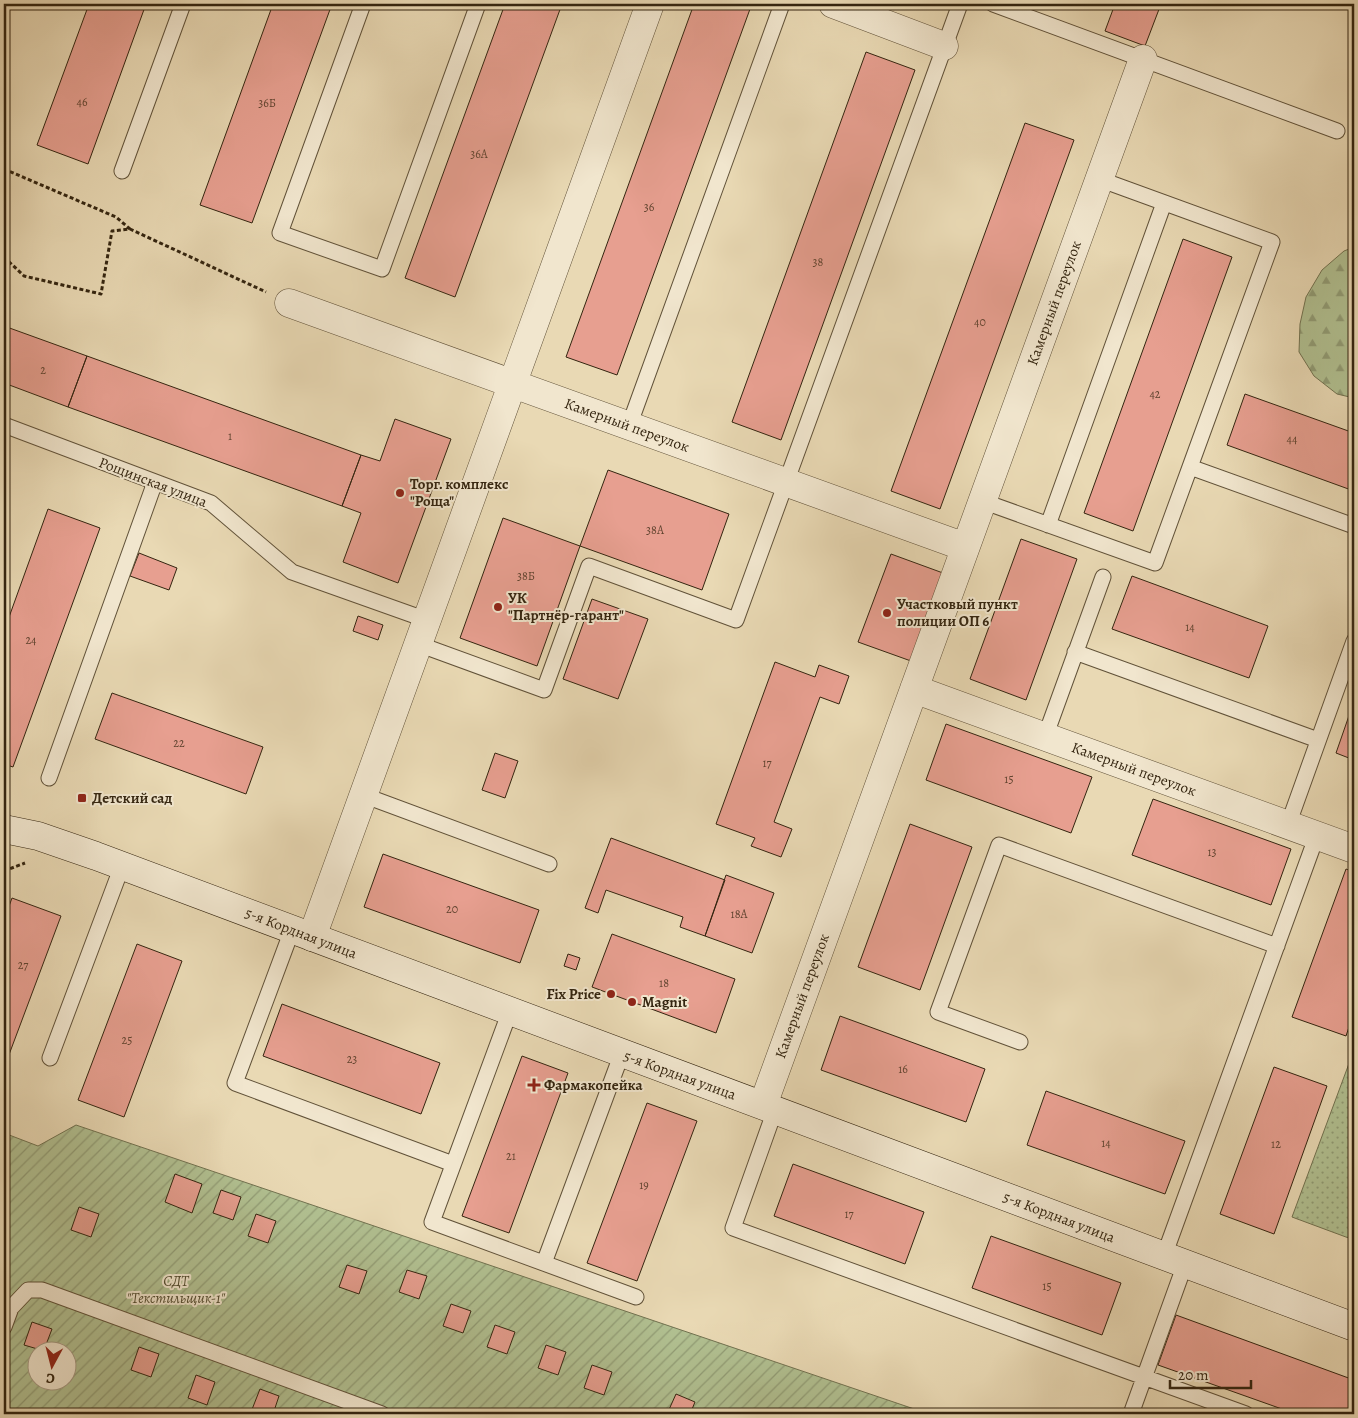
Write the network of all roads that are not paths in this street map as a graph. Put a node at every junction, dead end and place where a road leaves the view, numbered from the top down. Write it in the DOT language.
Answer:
graph roads {
  1 [pos="183,4"];
  2 [pos="363,4"];
  3 [pos="478,4"];
  4 [pos="650,4"];
  5 [pos="782,4"];
  6 [pos="833,4"];
  7 [pos="960,4"];
  8 [pos="993,4"];
  9 [pos="944,46"];
  10 [pos="1142,59"];
  11 [pos="1337,131"];
  12 [pos="122,171"];
  13 [pos="1099,179"];
  14 [pos="1164,203"];
  15 [pos="289,303"];
  16 [pos="512,384"];
  17 [pos="4,425"];
  18 [pos="629,426"];
  19 [pos="1190,467"];
  20 [pos="155,482"];
  21 [pos="786,482"];
  22 [pos="982,501"];
  23 [pos="1048,525"];
  24 [pos="1354,526"];
  25 [pos="965,547"];
  26 [pos="1103,577"];
  27 [pos="422,632"];
  28 [pos="1354,641"];
  29 [pos="1075,652"];
  30 [pos="914,689"];
  31 [pos="1045,737"];
  32 [pos="1318,740"];
  33 [pos="49,778"];
  34 [pos="363,795"];
  35 [pos="1288,825"];
  36 [pos="4,829"];
  37 [pos="1317,835"];
  38 [pos="1354,849"];
  39 [pos="549,864"];
  40 [pos="122,866"];
  41 [pos="302,933"];
  42 [pos="1277,946"];
  43 [pos="510,1011"];
  44 [pos="1020,1042"];
  45 [pos="622,1053"];
  46 [pos="50,1058"];
  47 [pos="769,1108"];
  48 [pos="453,1164"];
  49 [pos="1175,1260"];
  50 [pos="544,1263"];
  51 [pos="636,1297"];
  52 [pos="4,1327"];
  53 [pos="1354,1327"];
  54 [pos="1144,1377"];
  55 [pos="382,1414"];
  56 [pos="1131,1414"];
  57 [pos="1246,1414"];
  1 -- 12 [label="lane"];
  2 -- 3 [label="lane"];
  4 -- 16 [label="street"];
  5 -- 18 [label="lane"];
  6 -- 9 [label="street"];
  7 -- 9 [label="lane"];
  8 -- 10 [label="lane"];
  9 -- 21 [label="lane"];
  10 -- 11 [label="lane"];
  10 -- 13 [label="street, Камерный переулок"];
  13 -- 14 [label="lane"];
  13 -- 22 [label="street, Камерный переулок"];
  14 -- 19 [label="lane"];
  14 -- 23 [label="lane"];
  15 -- 16 [label="street, Камерный переулок"];
  16 -- 18 [label="street, Камерный переулок"];
  16 -- 27 [label="street"];
  17 -- 20 [label="lane, Рощинская улица"];
  18 -- 21 [label="street, Камерный переулок"];
  19 -- 23 [label="lane"];
  19 -- 24 [label="lane"];
  20 -- 27 [label="lane, Рощинская улица"];
  20 -- 33 [label="lane"];
  21 -- 25 [label="street, Камерный переулок"];
  21 -- 27 [label="lane, Рощинская улица"];
  22 -- 23 [label="lane"];
  22 -- 25 [label="street, Камерный переулок"];
  25 -- 30 [label="street, Камерный переулок"];
  26 -- 29 [label="lane"];
  27 -- 34 [label="street"];
  28 -- 32 [label="lane"];
  29 -- 31 [label="lane"];
  29 -- 32 [label="lane"];
  30 -- 31 [label="street, Камерный переулок"];
  30 -- 47 [label="street, Камерный переулок"];
  31 -- 35 [label="street, Камерный переулок"];
  32 -- 35 [label="lane"];
  34 -- 39 [label="lane"];
  34 -- 41 [label="street"];
  35 -- 37 [label="street, Камерный переулок"];
  36 -- 40 [label="street, 5-я Кордная улица"];
  37 -- 38 [label="street, Камерный переулок"];
  37 -- 42 [label="lane"];
  40 -- 41 [label="street, 5-я Кордная улица"];
  40 -- 46 [label="lane"];
  41 -- 43 [label="street, 5-я Кордная улица"];
  41 -- 48 [label="lane"];
  42 -- 44 [label="lane"];
  42 -- 49 [label="lane"];
  43 -- 45 [label="street, 5-я Кордная улица"];
  43 -- 48 [label="lane"];
  45 -- 47 [label="street, 5-я Кордная улица"];
  45 -- 50 [label="lane"];
  47 -- 49 [label="street, 5-я Кордная улица"];
  47 -- 54 [label="lane"];
  48 -- 50 [label="lane"];
  49 -- 53 [label="street, 5-я Кордная улица"];
  49 -- 54 [label="lane"];
  50 -- 51 [label="lane"];
  52 -- 55 [label="lane"];
  54 -- 56 [label="lane"];
  54 -- 57 [label="lane"];
}
